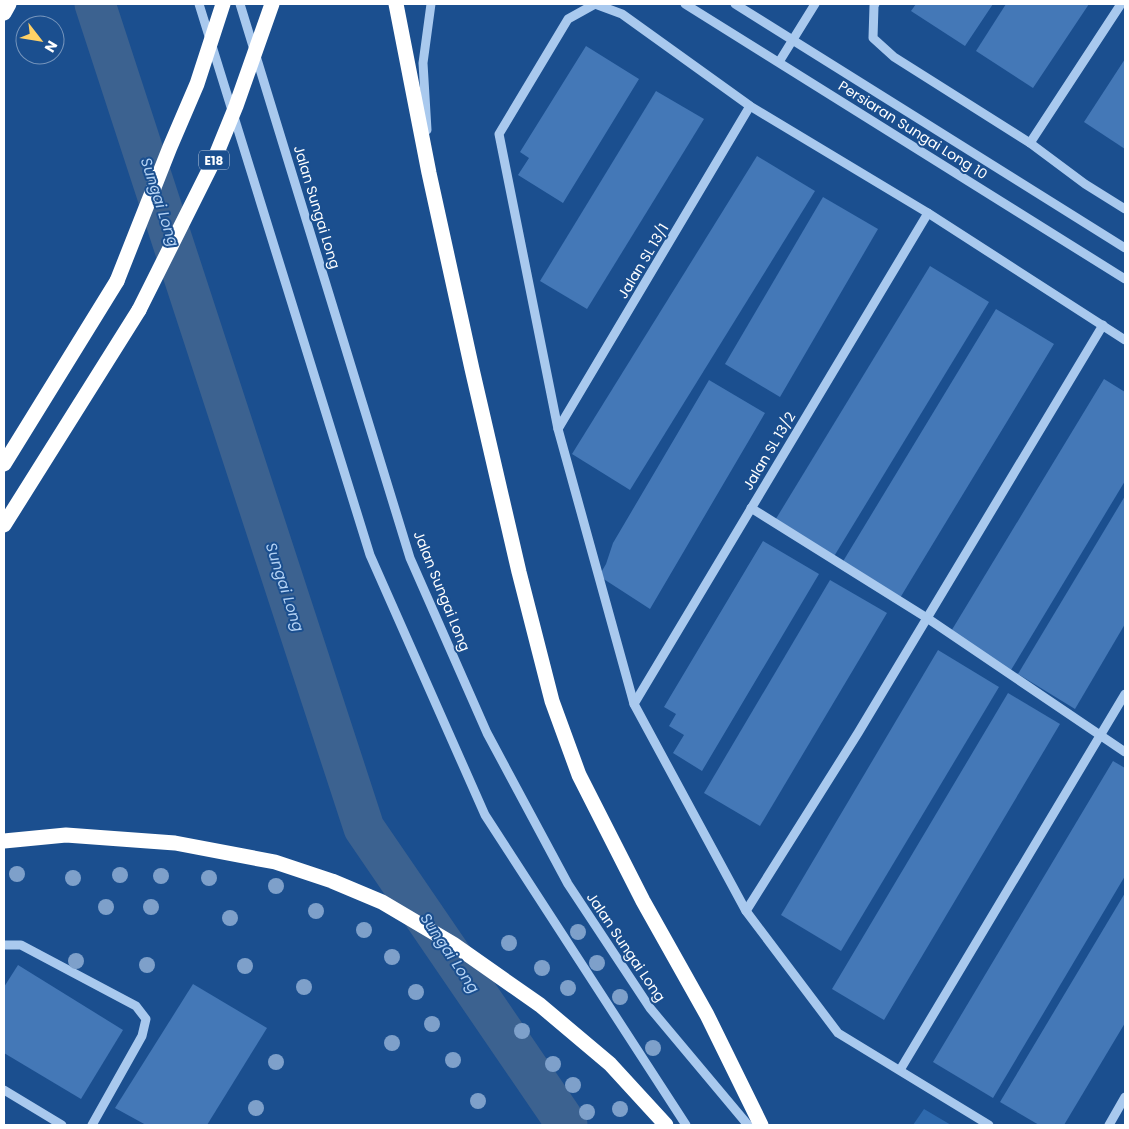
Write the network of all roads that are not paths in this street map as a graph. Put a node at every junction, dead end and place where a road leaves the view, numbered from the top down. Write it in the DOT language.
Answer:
graph roads {
  1 [pos="9,4"];
  2 [pos="199,4"];
  3 [pos="223,4"];
  4 [pos="240,4"];
  5 [pos="272,4"];
  6 [pos="396,4"];
  7 [pos="431,4"];
  8 [pos="595,4"];
  9 [pos="685,4"];
  10 [pos="735,4"];
  11 [pos="815,4"];
  12 [pos="875,4"];
  13 [pos="1121,4"];
  14 [pos="4,13"];
  15 [pos="793,39"];
  16 [pos="779,62"];
  17 [pos="750,106"];
  18 [pos="1030,143"];
  19 [pos="429,173"];
  20 [pos="1125,209"];
  21 [pos="928,213"];
  22 [pos="1125,248"];
  23 [pos="1125,280"];
  24 [pos="1103,325"];
  25 [pos="1125,340"];
  26 [pos="558,429"];
  27 [pos="4,464"];
  28 [pos="751,508"];
  29 [pos="4,526"];
  30 [pos="927,618"];
  31 [pos="1125,694"];
  32 [pos="634,704"];
  33 [pos="1100,736"];
  34 [pos="1125,752"];
  35 [pos="4,841"];
  36 [pos="746,911"];
  37 [pos="4,945"];
  38 [pos="900,1070"];
  39 [pos="4,1090"];
  40 [pos="1125,1098"];
  41 [pos="62,1125"];
  42 [pos="92,1125"];
  43 [pos="666,1125"];
  44 [pos="686,1125"];
  45 [pos="748,1125"];
  46 [pos="761,1125"];
  47 [pos="989,1125"];
  48 [pos="1109,1125"];
  1 -- 14 [label="highway"];
  2 -- 44 [label="street"];
  3 -- 27 [label="highway, bridge"];
  4 -- 45 [label="street, Jalan Sungai Long"];
  5 -- 29 [label="highway, E18, bridge"];
  6 -- 19 [label="highway"];
  7 -- 19 [label="street"];
  8 -- 17 [label="street"];
  8 -- 26 [label="street"];
  9 -- 16 [label="street, Persiaran Sungai Long 10"];
  10 -- 15 [label="street, Persiaran Sungai Long 10"];
  11 -- 15 [label="street"];
  12 -- 18 [label="street"];
  13 -- 18 [label="street"];
  15 -- 16 [label="street"];
  15 -- 22 [label="street, Persiaran Sungai Long 10"];
  16 -- 23 [label="street, Persiaran Sungai Long 10"];
  17 -- 21 [label="street"];
  17 -- 26 [label="street, Jalan SL 13/1"];
  18 -- 20 [label="street"];
  19 -- 46 [label="highway"];
  21 -- 24 [label="street"];
  21 -- 28 [label="street, Jalan SL 13/2"];
  24 -- 25 [label="street"];
  24 -- 30 [label="street"];
  26 -- 32 [label="street"];
  28 -- 30 [label="street"];
  28 -- 32 [label="street, Jalan SL 13/2"];
  30 -- 33 [label="street"];
  30 -- 36 [label="street"];
  31 -- 33 [label="street"];
  32 -- 36 [label="street"];
  33 -- 34 [label="street"];
  33 -- 38 [label="street"];
  35 -- 43 [label="highway"];
  36 -- 38 [label="street"];
  37 -- 42 [label="street"];
  38 -- 47 [label="street"];
  39 -- 41 [label="street"];
  40 -- 48 [label="street"];
}
